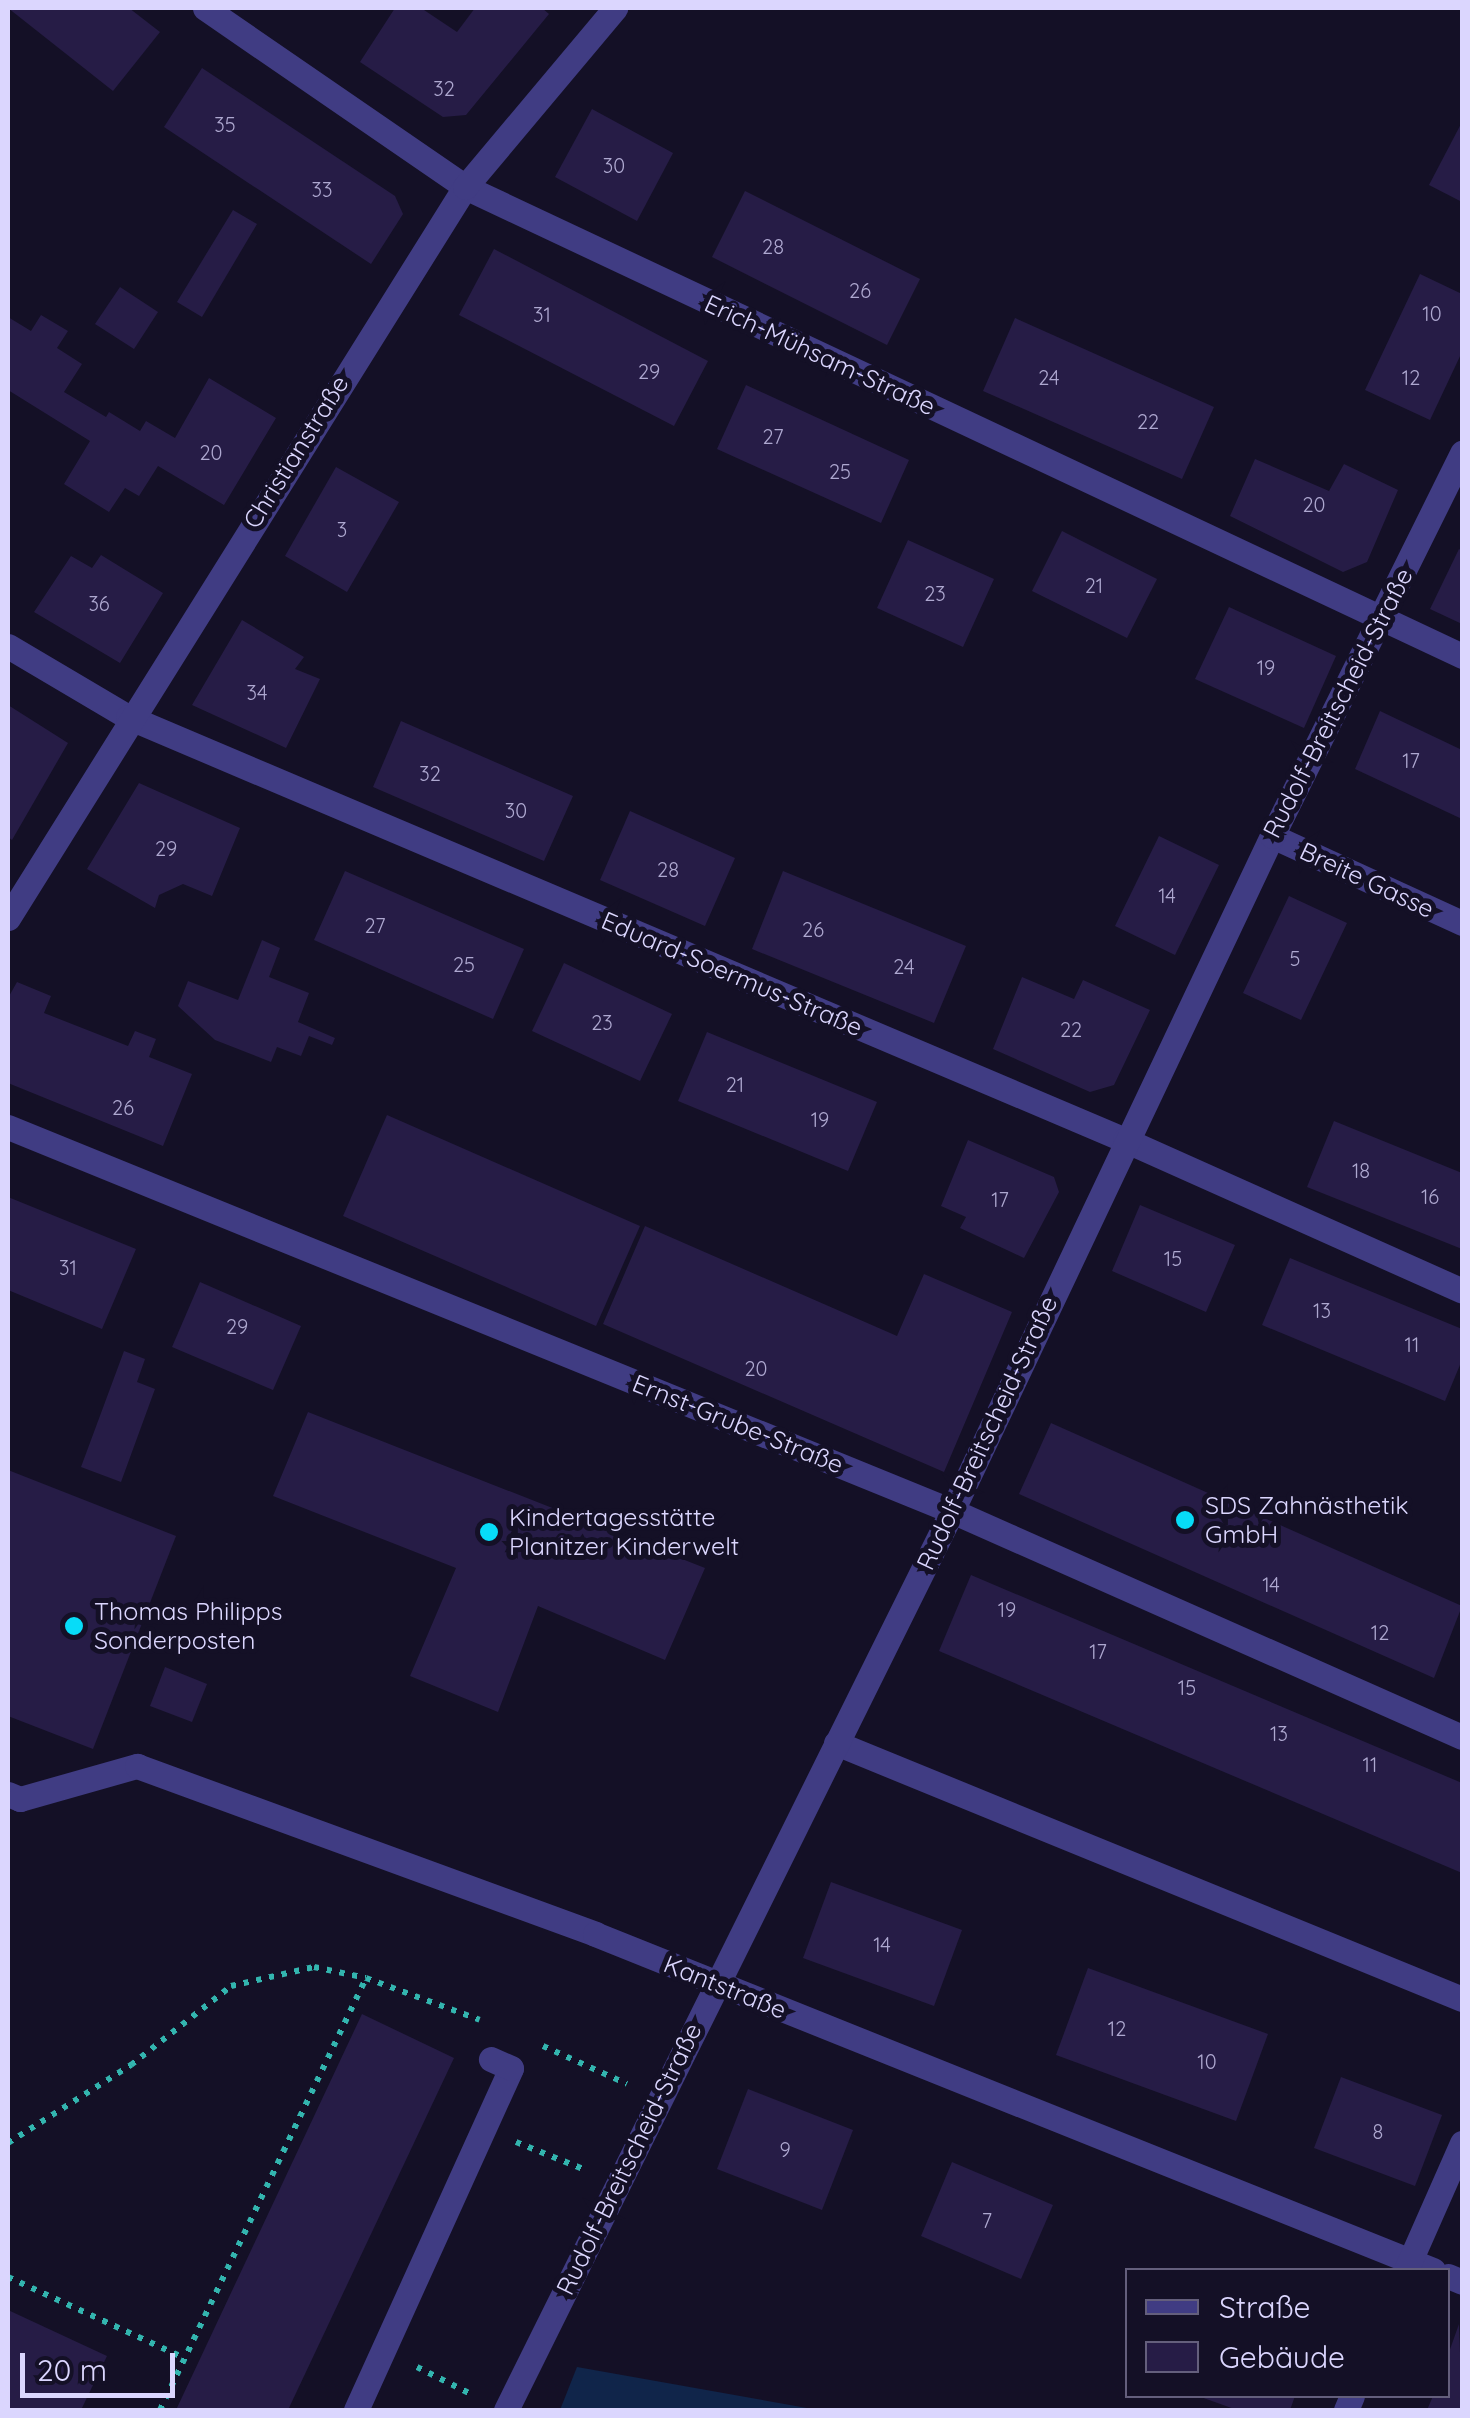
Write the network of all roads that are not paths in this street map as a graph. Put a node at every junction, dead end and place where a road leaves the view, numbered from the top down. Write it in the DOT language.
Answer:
graph roads {
  1 [pos="206,8"];
  2 [pos="614,8"];
  3 [pos="464,188"];
  4 [pos="1462,452"];
  5 [pos="1381,620"];
  6 [pos="8,646"];
  7 [pos="1462,656"];
  8 [pos="128,717"];
  9 [pos="1272,836"];
  10 [pos="8,918"];
  11 [pos="1462,923"];
  12 [pos="8,1126"];
  13 [pos="1125,1140"];
  14 [pos="1462,1291"];
  15 [pos="952,1511"];
  16 [pos="1462,1737"];
  17 [pos="836,1743"];
  18 [pos="8,1794"];
  19 [pos="715,1984"];
  20 [pos="1462,1999"];
  21 [pos="490,2059"];
  22 [pos="1462,2143"];
  23 [pos="1416,2267"];
  24 [pos="356,2410"];
  25 [pos="506,2410"];
  1 -- 3 [label="street, Erich-Mühsam-Straße"];
  2 -- 3 [label="street, Christianstraße"];
  3 -- 5 [label="street, Erich-Mühsam-Straße"];
  3 -- 8 [label="street, Christianstraße"];
  4 -- 5 [label="street, Rudolf-Breitscheid-Straße"];
  5 -- 7 [label="street, Erich-Mühsam-Straße"];
  5 -- 9 [label="street, Rudolf-Breitscheid-Straße"];
  6 -- 8 [label="street, Eduard-Soermus-Straße"];
  8 -- 10 [label="street, Christianstraße"];
  8 -- 13 [label="street, Eduard-Soermus-Straße"];
  9 -- 11 [label="street, Breite Gasse"];
  9 -- 13 [label="street, Rudolf-Breitscheid-Straße"];
  12 -- 15 [label="street, Ernst-Grube-Straße"];
  13 -- 14 [label="street, Eduard-Soermus-Straße"];
  13 -- 15 [label="street, Rudolf-Breitscheid-Straße"];
  15 -- 16 [label="street, Ernst-Grube-Straße"];
  15 -- 17 [label="street, Rudolf-Breitscheid-Straße"];
  17 -- 19 [label="street, Rudolf-Breitscheid-Straße"];
  17 -- 20 [label="street"];
  18 -- 19 [label="street, Kantstraße"];
  19 -- 23 [label="street, Kantstraße"];
  19 -- 25 [label="street, Rudolf-Breitscheid-Straße"];
  21 -- 24 [label="street"];
  22 -- 23 [label="street"];
}
